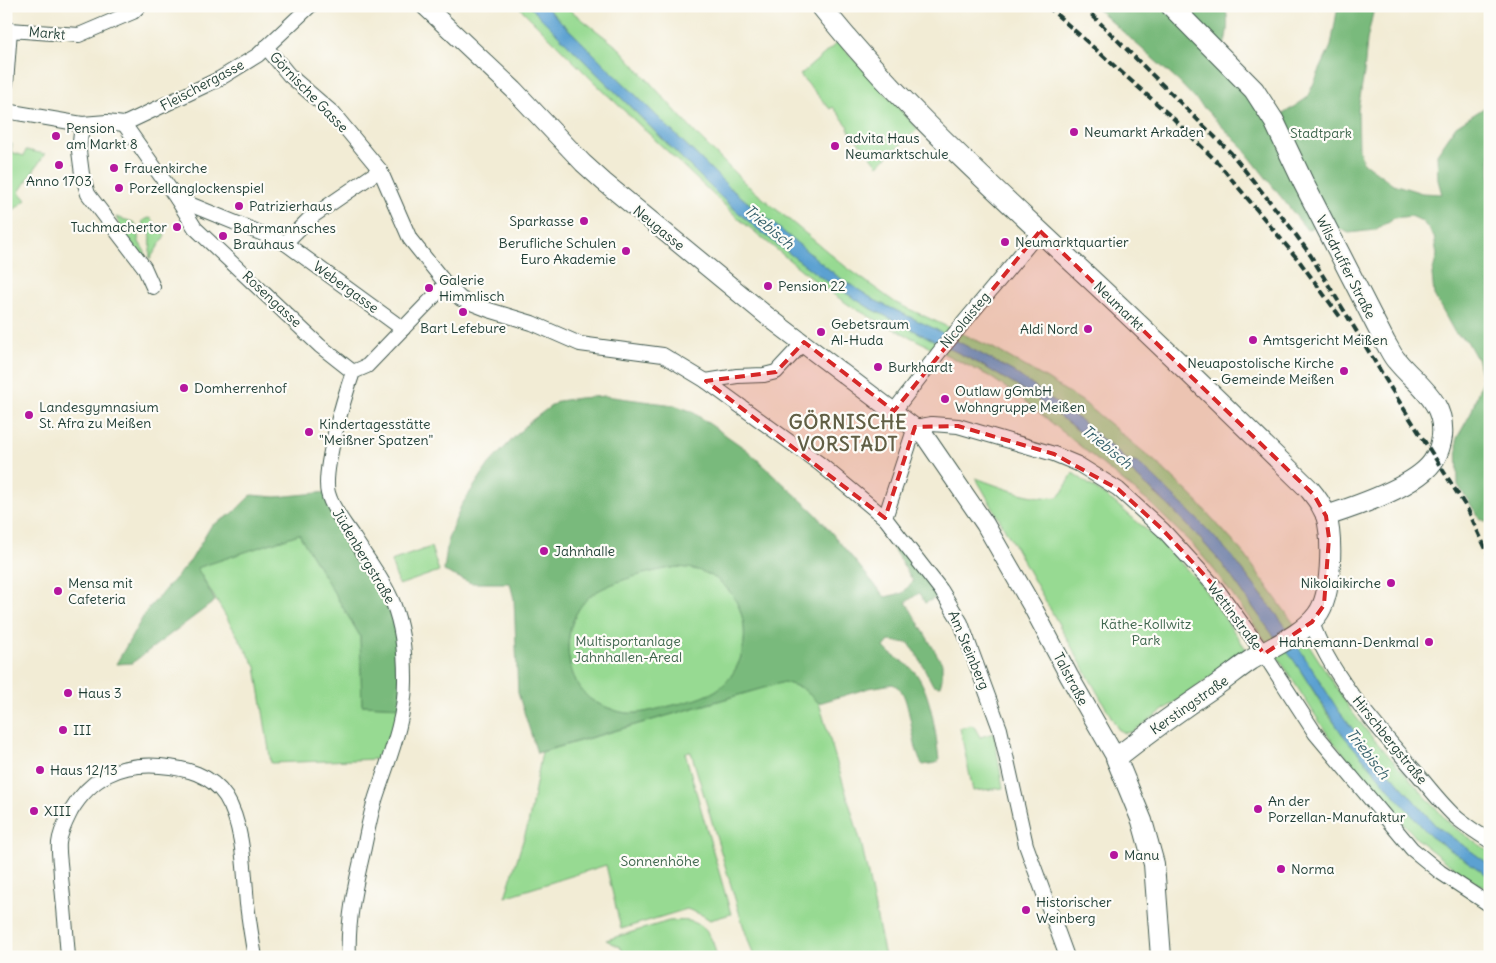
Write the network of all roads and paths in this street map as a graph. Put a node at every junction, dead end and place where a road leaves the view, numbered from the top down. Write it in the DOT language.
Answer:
graph roads {
  1 [pos="139,6"];
  2 [pos="310,6"];
  3 [pos="424,6"];
  4 [pos="821,6"];
  5 [pos="1171,6"];
  6 [pos="266,47"];
  7 [pos="6,84"];
  8 [pos="6,110"];
  9 [pos="82,124"];
  10 [pos="124,124"];
  11 [pos="380,170"];
  12 [pos="177,199"];
  13 [pos="1040,231"];
  14 [pos="285,243"];
  15 [pos="153,287"];
  16 [pos="454,287"];
  17 [pos="403,329"];
  18 [pos="804,342"];
  19 [pos="353,372"];
  20 [pos="706,381"];
  21 [pos="894,411"];
  22 [pos="915,427"];
  23 [pos="1326,516"];
  24 [pos="885,518"];
  25 [pos="1305,626"];
  26 [pos="1268,651"];
  27 [pos="1116,758"];
  28 [pos="1490,841"];
  29 [pos="1490,905"];
  30 [pos="68,957"];
  31 [pos="255,957"];
  32 [pos="348,957"];
  33 [pos="1067,957"];
  34 [pos="1161,957"];
  1 -- 7 [label="street, Markt"];
  2 -- 6 [label="street, Fleischergasse"];
  3 -- 18 [label="street, Neugasse"];
  4 -- 13 [label="main road, Neumarkt"];
  5 -- 23 [label="main road, Wilsdruffer Straße"];
  6 -- 10 [label="street, Fleischergasse"];
  6 -- 11 [label="street, Görnische Gasse"];
  8 -- 9 [label="street"];
  9 -- 10 [label="street"];
  9 -- 15 [label="street"];
  10 -- 12 [label="street, Rosengasse"];
  11 -- 14 [label="street"];
  11 -- 16 [label="street, Görnische Gasse"];
  12 -- 14 [label="street, Webergasse"];
  12 -- 19 [label="street, Rosengasse"];
  13 -- 21 [label="street, Nicolaisteg"];
  13 -- 23 [label="main road, Neumarkt"];
  14 -- 17 [label="street, Webergasse"];
  16 -- 17 [label="street"];
  16 -- 20 [label="street, Görnische Gasse"];
  17 -- 19 [label="street"];
  18 -- 20 [label="street"];
  18 -- 21 [label="street, Neugasse"];
  19 -- 32 [label="street, Jüdenbergstraße"];
  20 -- 24 [label="street, Am Steinberg"];
  21 -- 22 [label="street, Neugasse"];
  22 -- 24 [label="street"];
  22 -- 26 [label="street, Wettinstraße"];
  22 -- 27 [label="street, Talstraße"];
  23 -- 25 [label="main road, Neumarkt"];
  24 -- 33 [label="street, Am Steinberg"];
  25 -- 26 [label="main road, Kerstingstraße"];
  25 -- 28 [label="street, Hirschbergstraße"];
  26 -- 27 [label="main road, Kerstingstraße"];
  26 -- 29 [label="street, Wettinstraße"];
  27 -- 34 [label="main road, Talstraße"];
  30 -- 31 [label="street"];
}
